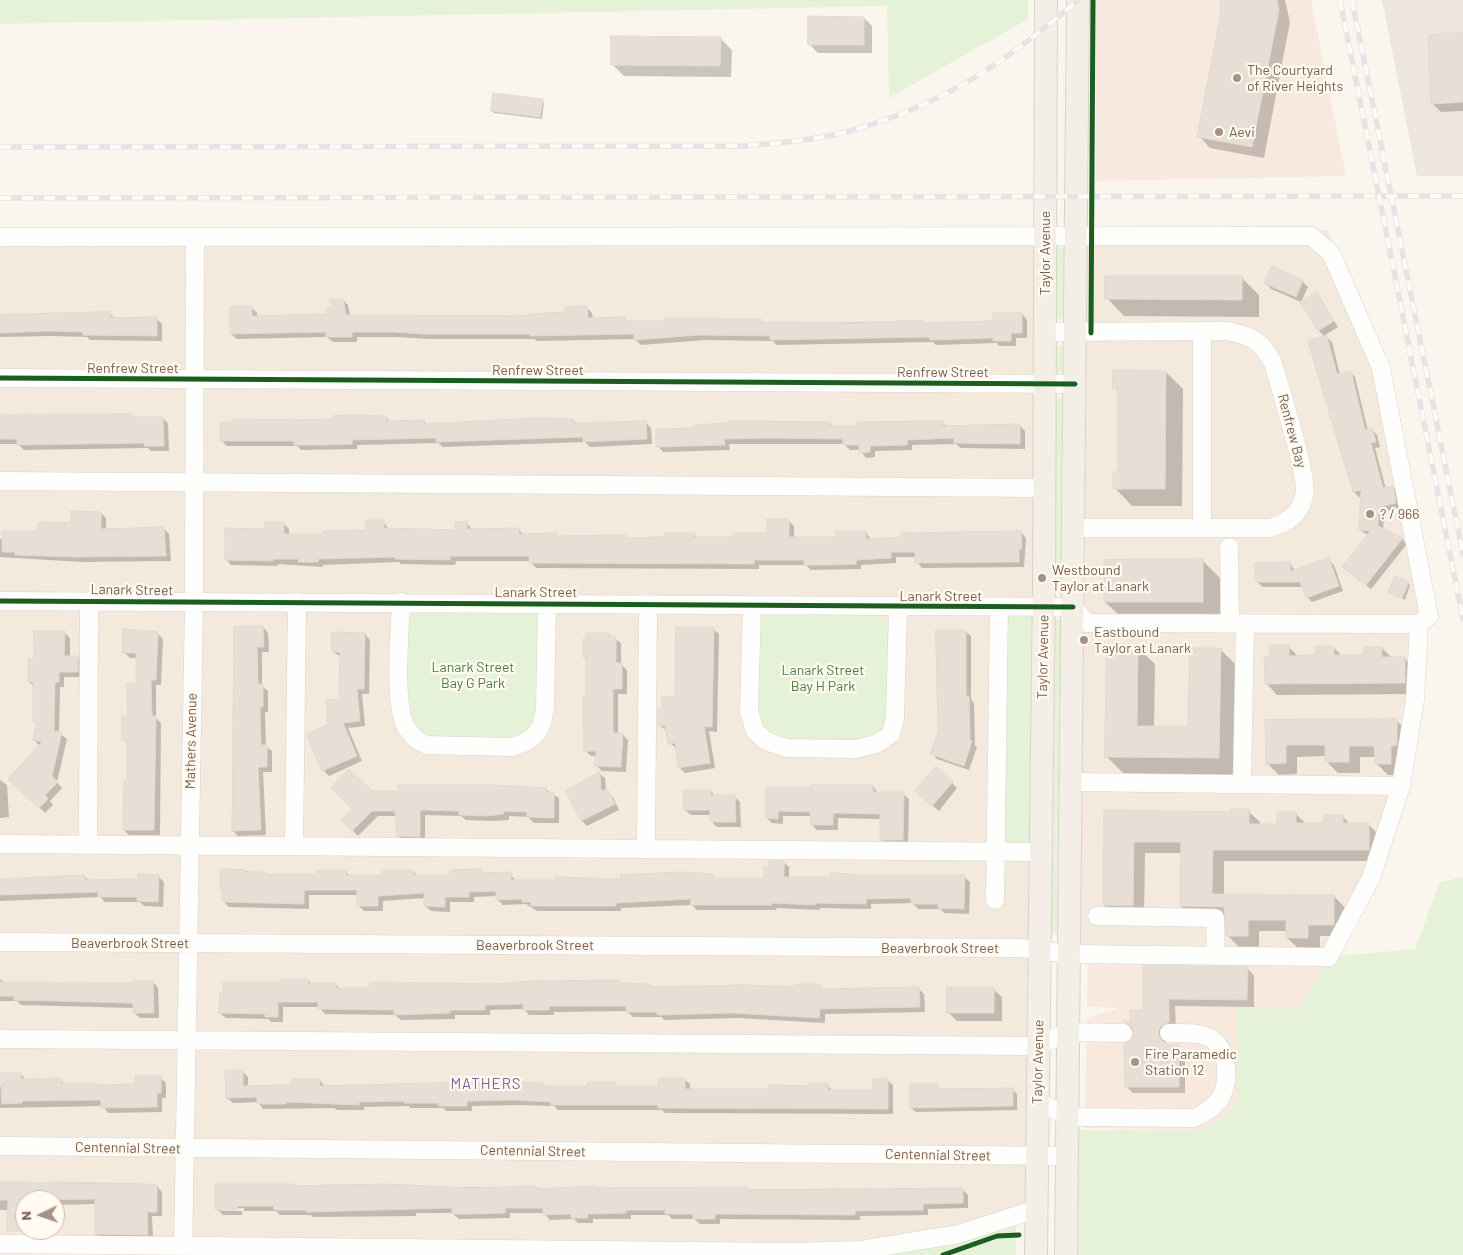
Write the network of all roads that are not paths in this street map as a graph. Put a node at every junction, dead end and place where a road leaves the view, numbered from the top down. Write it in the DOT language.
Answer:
graph roads {
  1 [pos="1046,0"];
  2 [pos="1078,0"];
  3 [pos="1046,235"];
  4 [pos="1076,236"];
  5 [pos="0,237"];
  6 [pos="195,237"];
  7 [pos="1202,331"];
  8 [pos="1045,332"];
  9 [pos="1076,333"];
  10 [pos="0,378"];
  11 [pos="194,379"];
  12 [pos="1044,384"];
  13 [pos="1075,384"];
  14 [pos="0,481"];
  15 [pos="194,483"];
  16 [pos="1044,488"];
  17 [pos="1074,528"];
  18 [pos="1202,528"];
  19 [pos="1230,547"];
  20 [pos="0,601"];
  21 [pos="89,601"];
  22 [pos="194,602"];
  23 [pos="297,602"];
  24 [pos="401,602"];
  25 [pos="547,603"];
  26 [pos="648,604"];
  27 [pos="752,606"];
  28 [pos="898,606"];
  29 [pos="999,607"];
  30 [pos="1073,607"];
  31 [pos="1044,608"];
  32 [pos="1237,623"];
  33 [pos="1420,624"];
  34 [pos="1071,782"];
  35 [pos="1242,784"];
  36 [pos="1401,786"];
  37 [pos="0,844"];
  38 [pos="88,844"];
  39 [pos="190,845"];
  40 [pos="294,846"];
  41 [pos="646,848"];
  42 [pos="996,851"];
  43 [pos="1041,852"];
  44 [pos="995,900"];
  45 [pos="1096,916"];
  46 [pos="0,942"];
  47 [pos="188,943"];
  48 [pos="1040,949"];
  49 [pos="1069,954"];
  50 [pos="1216,956"];
  51 [pos="1068,1032"];
  52 [pos="1123,1033"];
  53 [pos="1169,1033"];
  54 [pos="0,1039"];
  55 [pos="187,1040"];
  56 [pos="1038,1046"];
  57 [pos="1037,1100"];
  58 [pos="1067,1117"];
  59 [pos="0,1146"];
  60 [pos="186,1148"];
  61 [pos="1037,1156"];
  62 [pos="1067,1156"];
  63 [pos="1036,1209"];
  64 [pos="0,1244"];
  65 [pos="184,1250"];
  66 [pos="1036,1255"];
  67 [pos="1066,1255"];
  1 -- 3 [label="main road, Taylor Avenue"];
  2 -- 4 [label="main road, Taylor Avenue"];
  3 -- 4 [label="street"];
  3 -- 6 [label="street"];
  3 -- 8 [label="main road, Taylor Avenue"];
  4 -- 9 [label="main road, Taylor Avenue"];
  4 -- 33 [label="street"];
  5 -- 6 [label="street"];
  6 -- 11 [label="street, Mathers Avenue"];
  7 -- 9 [label="street, Renfrew Bay"];
  7 -- 18 [label="street"];
  7 -- 18 [label="street, Renfrew Bay"];
  8 -- 9 [label="street, Renfrew Bay"];
  8 -- 12 [label="main road, Taylor Avenue"];
  9 -- 13 [label="main road, Taylor Avenue"];
  10 -- 11 [label="street, Renfrew Street"];
  11 -- 12 [label="street, Renfrew Street"];
  11 -- 15 [label="street, Mathers Avenue"];
  12 -- 13 [label="street, Renfrew Street"];
  12 -- 16 [label="main road, Taylor Avenue"];
  13 -- 17 [label="main road, Taylor Avenue"];
  14 -- 15 [label="street"];
  15 -- 16 [label="street"];
  15 -- 22 [label="street, Mathers Avenue"];
  16 -- 31 [label="main road, Taylor Avenue"];
  17 -- 18 [label="street, Renfrew Bay"];
  17 -- 30 [label="main road, Taylor Avenue"];
  19 -- 32 [label="street"];
  20 -- 21 [label="street, Lanark Street"];
  21 -- 22 [label="street, Lanark Street"];
  21 -- 38 [label="street"];
  22 -- 23 [label="street, Lanark Street"];
  22 -- 39 [label="street, Mathers Avenue"];
  23 -- 24 [label="street, Lanark Street"];
  23 -- 40 [label="street"];
  24 -- 25 [label="street, Lanark Street"];
  24 -- 25 [label="street"];
  25 -- 26 [label="street, Lanark Street"];
  26 -- 27 [label="street, Lanark Street"];
  26 -- 41 [label="street"];
  27 -- 28 [label="street, Lanark Street"];
  27 -- 28 [label="street"];
  28 -- 29 [label="street, Lanark Street"];
  29 -- 31 [label="street, Lanark Street"];
  29 -- 42 [label="street"];
  30 -- 31 [label="street, Lanark Street"];
  30 -- 32 [label="street"];
  30 -- 34 [label="main road, Taylor Avenue"];
  31 -- 43 [label="main road, Taylor Avenue"];
  32 -- 33 [label="street"];
  32 -- 35 [label="street"];
  33 -- 36 [label="street"];
  34 -- 35 [label="street"];
  34 -- 49 [label="main road, Taylor Avenue"];
  35 -- 36 [label="street"];
  36 -- 50 [label="street, Beaverbrook Street"];
  37 -- 38 [label="street"];
  38 -- 39 [label="street"];
  39 -- 40 [label="street"];
  39 -- 47 [label="street, Mathers Avenue"];
  40 -- 41 [label="street"];
  41 -- 42 [label="street"];
  42 -- 43 [label="street"];
  42 -- 44 [label="street"];
  43 -- 48 [label="main road, Taylor Avenue"];
  45 -- 50 [label="street"];
  46 -- 47 [label="street, Beaverbrook Street"];
  47 -- 48 [label="street, Beaverbrook Street"];
  47 -- 55 [label="street, Mathers Avenue"];
  48 -- 49 [label="street, Beaverbrook Street"];
  48 -- 56 [label="main road, Taylor Avenue"];
  49 -- 50 [label="street, Beaverbrook Street"];
  49 -- 51 [label="main road, Taylor Avenue"];
  51 -- 52 [label="street"];
  51 -- 56 [label="street"];
  51 -- 58 [label="main road, Taylor Avenue"];
  53 -- 58 [label="street"];
  54 -- 55 [label="street"];
  55 -- 56 [label="street"];
  55 -- 60 [label="street, Mathers Avenue"];
  56 -- 57 [label="main road, Taylor Avenue"];
  57 -- 58 [label="street"];
  57 -- 61 [label="main road, Taylor Avenue"];
  58 -- 62 [label="main road, Taylor Avenue"];
  59 -- 60 [label="street, Centennial Street"];
  60 -- 61 [label="street, Centennial Street"];
  60 -- 65 [label="street, Mathers Avenue"];
  61 -- 62 [label="street, Centennial Street"];
  61 -- 63 [label="main road, Taylor Avenue"];
  62 -- 67 [label="main road, Taylor Avenue"];
  63 -- 65 [label="street"];
  63 -- 66 [label="main road, Taylor Avenue"];
  64 -- 65 [label="street"];
}
